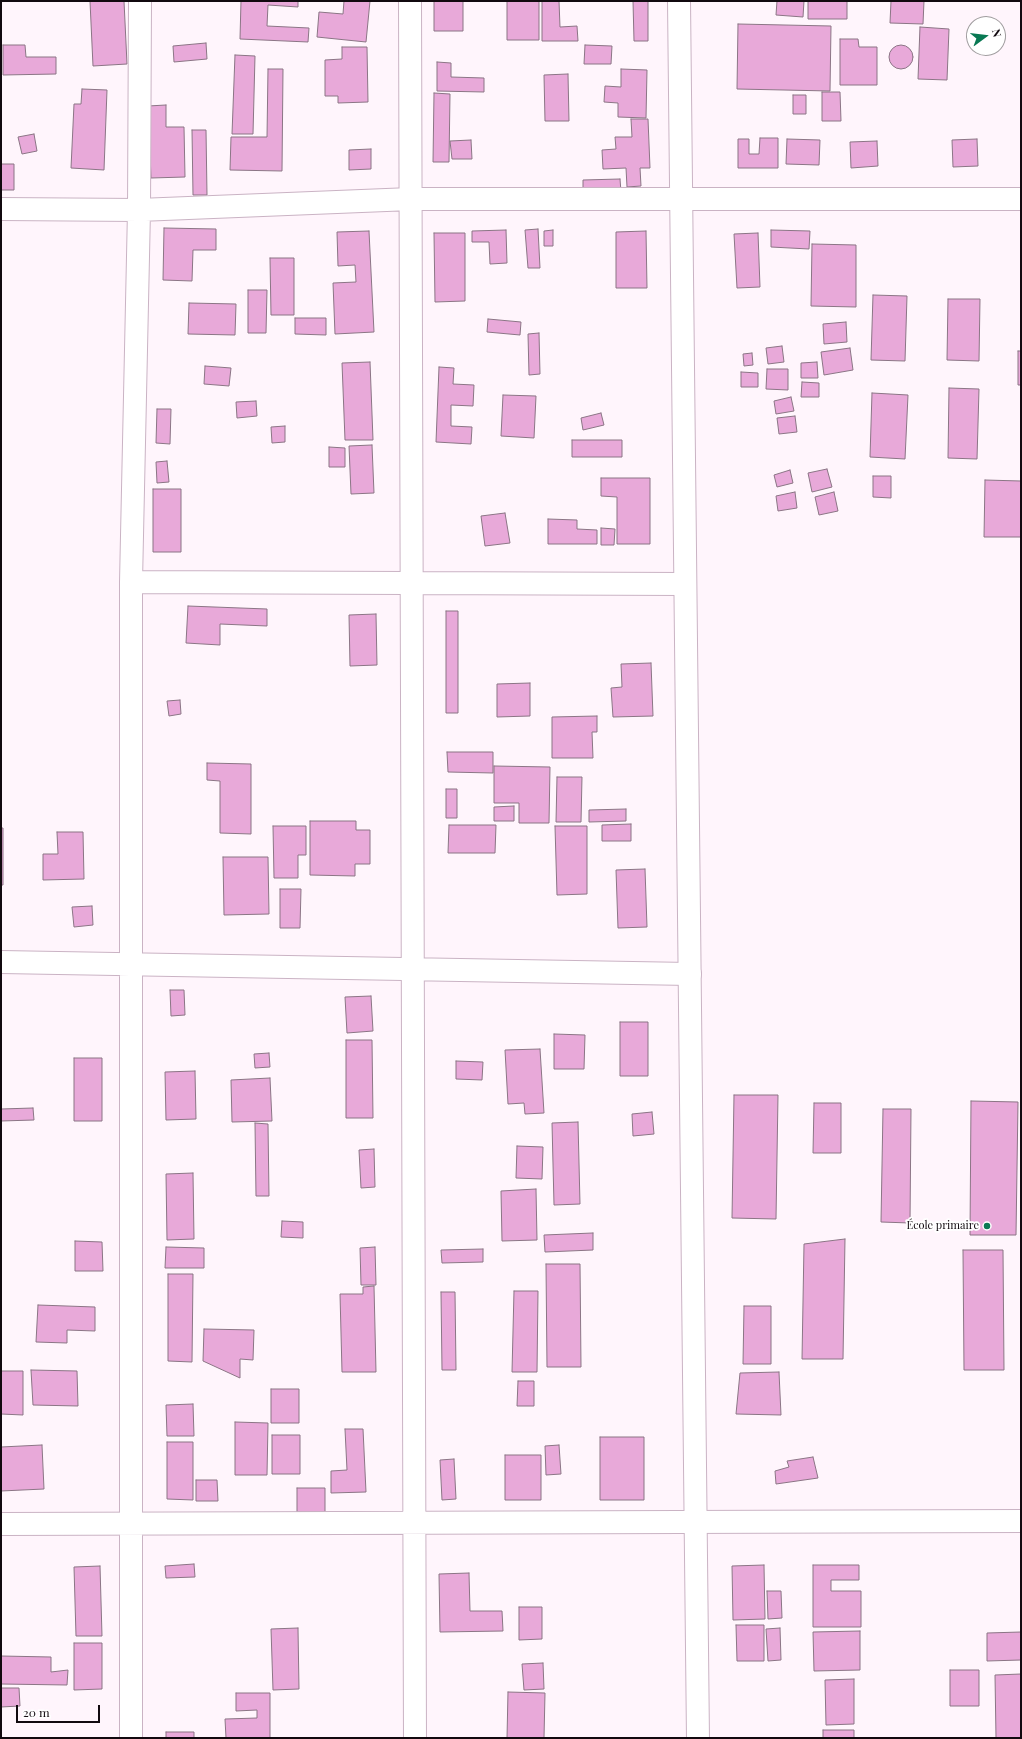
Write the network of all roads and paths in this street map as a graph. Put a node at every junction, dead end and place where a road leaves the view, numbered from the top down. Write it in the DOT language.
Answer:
graph roads {
  1 [pos="140,1"];
  2 [pos="410,1"];
  3 [pos="679,1"];
  4 [pos="681,198"];
  5 [pos="411,199"];
  6 [pos="1021,199"];
  7 [pos="1,209"];
  8 [pos="139,210"];
  9 [pos="131,582"];
  10 [pos="412,583"];
  11 [pos="686,584"];
  12 [pos="1,962"];
  13 [pos="131,964"];
  14 [pos="413,969"];
  15 [pos="690,974"];
  16 [pos="1021,1521"];
  17 [pos="415,1522"];
  18 [pos="696,1522"];
  19 [pos="1,1524"];
  20 [pos="131,1524"];
  21 [pos="131,1738"];
  22 [pos="416,1738"];
  23 [pos="698,1738"];
  1 -- 8 [label="street"];
  2 -- 5 [label="street"];
  3 -- 4 [label="street"];
  4 -- 5 [label="street"];
  4 -- 6 [label="street"];
  4 -- 11 [label="street"];
  5 -- 8 [label="street"];
  5 -- 10 [label="street"];
  7 -- 8 [label="street"];
  8 -- 9 [label="street"];
  9 -- 10 [label="street"];
  9 -- 13 [label="street"];
  10 -- 11 [label="street"];
  10 -- 14 [label="street"];
  11 -- 15 [label="street"];
  12 -- 13 [label="street"];
  13 -- 14 [label="street"];
  13 -- 20 [label="street"];
  14 -- 15 [label="street"];
  14 -- 17 [label="street"];
  15 -- 18 [label="street"];
  16 -- 18 [label="street"];
  17 -- 18 [label="street"];
  17 -- 20 [label="street"];
  17 -- 22 [label="street"];
  18 -- 23 [label="street"];
  19 -- 20 [label="street"];
  20 -- 21 [label="street"];
}
